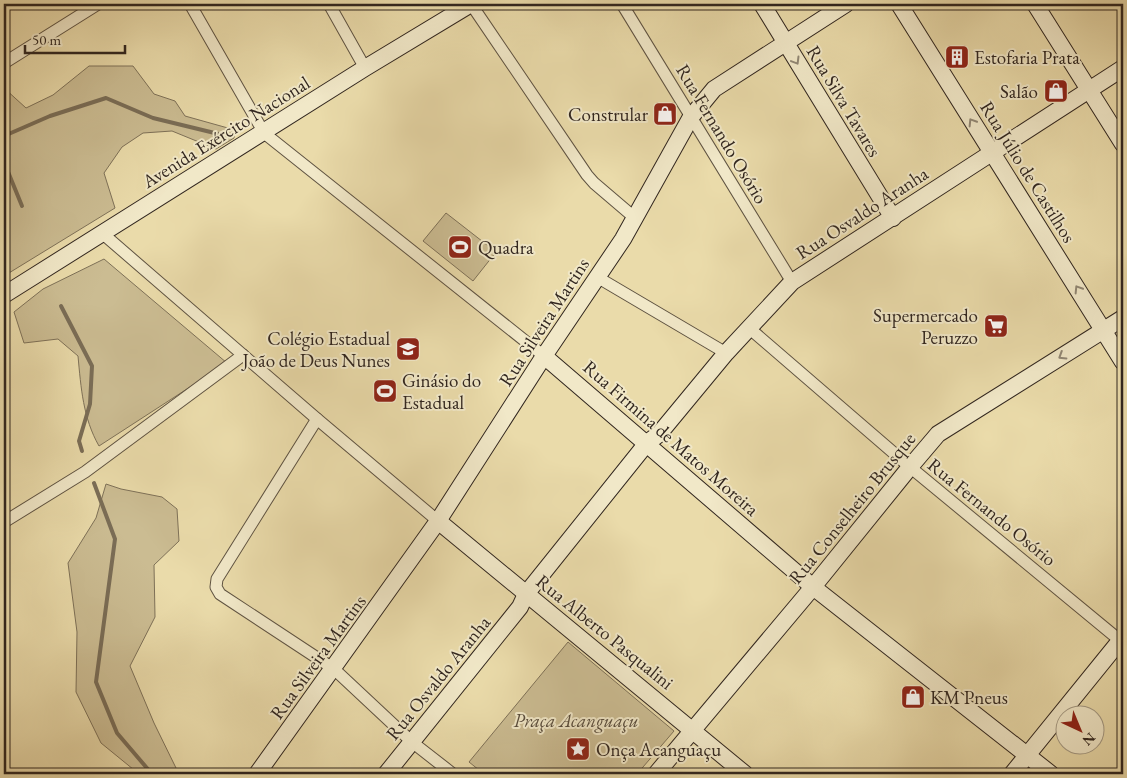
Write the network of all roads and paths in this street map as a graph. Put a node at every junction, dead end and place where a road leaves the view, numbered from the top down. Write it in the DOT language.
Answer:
graph roads {
  1 [pos="98,4"];
  2 [pos="190,4"];
  3 [pos="329,4"];
  4 [pos="471,4"];
  5 [pos="622,4"];
  6 [pos="762,4"];
  7 [pos="846,4"];
  8 [pos="899,4"];
  9 [pos="1035,4"];
  10 [pos="785,42"];
  11 [pos="4,63"];
  12 [pos="365,68"];
  13 [pos="1123,68"];
  14 [pos="1089,90"];
  15 [pos="691,118"];
  16 [pos="264,133"];
  17 [pos="1123,144"];
  18 [pos="992,154"];
  19 [pos="635,218"];
  20 [pos="893,218"];
  21 [pos="102,233"];
  22 [pos="597,277"];
  23 [pos="792,282"];
  24 [pos="4,295"];
  25 [pos="1123,318"];
  26 [pos="748,328"];
  27 [pos="1104,331"];
  28 [pos="726,354"];
  29 [pos="243,356"];
  30 [pos="544,356"];
  31 [pos="1123,362"];
  32 [pos="317,419"];
  33 [pos="654,442"];
  34 [pos="910,467"];
  35 [pos="438,521"];
  36 [pos="4,522"];
  37 [pos="813,587"];
  38 [pos="527,601"];
  39 [pos="1122,640"];
  40 [pos="334,669"];
  41 [pos="693,731"];
  42 [pos="412,742"];
  43 [pos="1028,755"];
  44 [pos="258,774"];
  45 [pos="386,774"];
  46 [pos="453,774"];
  47 [pos="656,774"];
  48 [pos="745,774"];
  49 [pos="1012,774"];
  50 [pos="1051,774"];
  1 -- 11 [label="street"];
  2 -- 16 [label="street"];
  3 -- 12 [label="street"];
  4 -- 12 [label="street, Avenida Exército Nacional"];
  4 -- 19 [label="street"];
  5 -- 15 [label="street, Rua Fernando Osório"];
  6 -- 10 [label="street, Rua Silva Tavares"];
  7 -- 10 [label="street, Rua Silveira Martins"];
  18 -- 8 [label="street, Rua Júlio de Castilhos, one-way"];
  9 -- 14 [label="street"];
  10 -- 15 [label="street, Rua Silveira Martins"];
  10 -- 20 [label="street, Rua Silva Tavares, one-way"];
  12 -- 16 [label="street, Avenida Exército Nacional"];
  13 -- 14 [label="street, Rua Osvaldo Aranha"];
  14 -- 17 [label="street"];
  14 -- 18 [label="street, Rua Osvaldo Aranha"];
  15 -- 19 [label="street, Rua Silveira Martins"];
  15 -- 23 [label="street, Rua Fernando Osório"];
  16 -- 21 [label="street, Avenida Exército Nacional"];
  16 -- 30 [label="street, Rua Firmina de Matos Moreira"];
  18 -- 20 [label="street, Rua Osvaldo Aranha"];
  27 -- 18 [label="street, Rua Júlio de Castilhos, one-way"];
  19 -- 22 [label="street, Rua Silveira Martins"];
  20 -- 23 [label="street, Rua Osvaldo Aranha"];
  21 -- 24 [label="street, Avenida Exército Nacional"];
  21 -- 29 [label="street"];
  22 -- 28 [label="street"];
  22 -- 30 [label="street, Rua Silveira Martins"];
  23 -- 26 [label="street, Rua Osvaldo Aranha"];
  25 -- 27 [label="street, Rua Conselheiro Brusque"];
  26 -- 28 [label="street, Rua Osvaldo Aranha"];
  26 -- 34 [label="street, Rua Fernando Osório"];
  27 -- 31 [label="street, Rua Júlio de Castilhos"];
  27 -- 34 [label="street, Rua Conselheiro Brusque, one-way"];
  28 -- 33 [label="street, Rua Osvaldo Aranha"];
  29 -- 32 [label="street"];
  29 -- 36 [label="street"];
  30 -- 33 [label="street, Rua Firmina de Matos Moreira"];
  30 -- 35 [label="street, Rua Silveira Martins"];
  32 -- 35 [label="street"];
  32 -- 40 [label="street"];
  33 -- 37 [label="street, Rua Firmina de Matos Moreira"];
  33 -- 38 [label="street, Rua Osvaldo Aranha"];
  34 -- 37 [label="street, Rua Conselheiro Brusque"];
  34 -- 39 [label="street, Rua Fernando Osório"];
  35 -- 38 [label="street, Rua Alberto Pasqualini"];
  35 -- 40 [label="street, Rua Silveira Martins"];
  37 -- 41 [label="street, Rua Conselheiro Brusque"];
  37 -- 43 [label="street, Rua Firmina de Matos Moreira"];
  38 -- 41 [label="street, Rua Alberto Pasqualini"];
  38 -- 42 [label="street, Rua Osvaldo Aranha"];
  39 -- 43 [label="street"];
  40 -- 42 [label="street"];
  40 -- 44 [label="street, Rua Silveira Martins"];
  41 -- 47 [label="street, Rua Conselheiro Brusque"];
  41 -- 48 [label="street, Rua Alberto Pasqualini"];
  42 -- 45 [label="street, Rua Osvaldo Aranha"];
  42 -- 46 [label="street"];
  43 -- 49 [label="street"];
  43 -- 50 [label="street, Rua Firmina de Matos Moreira"];
}
